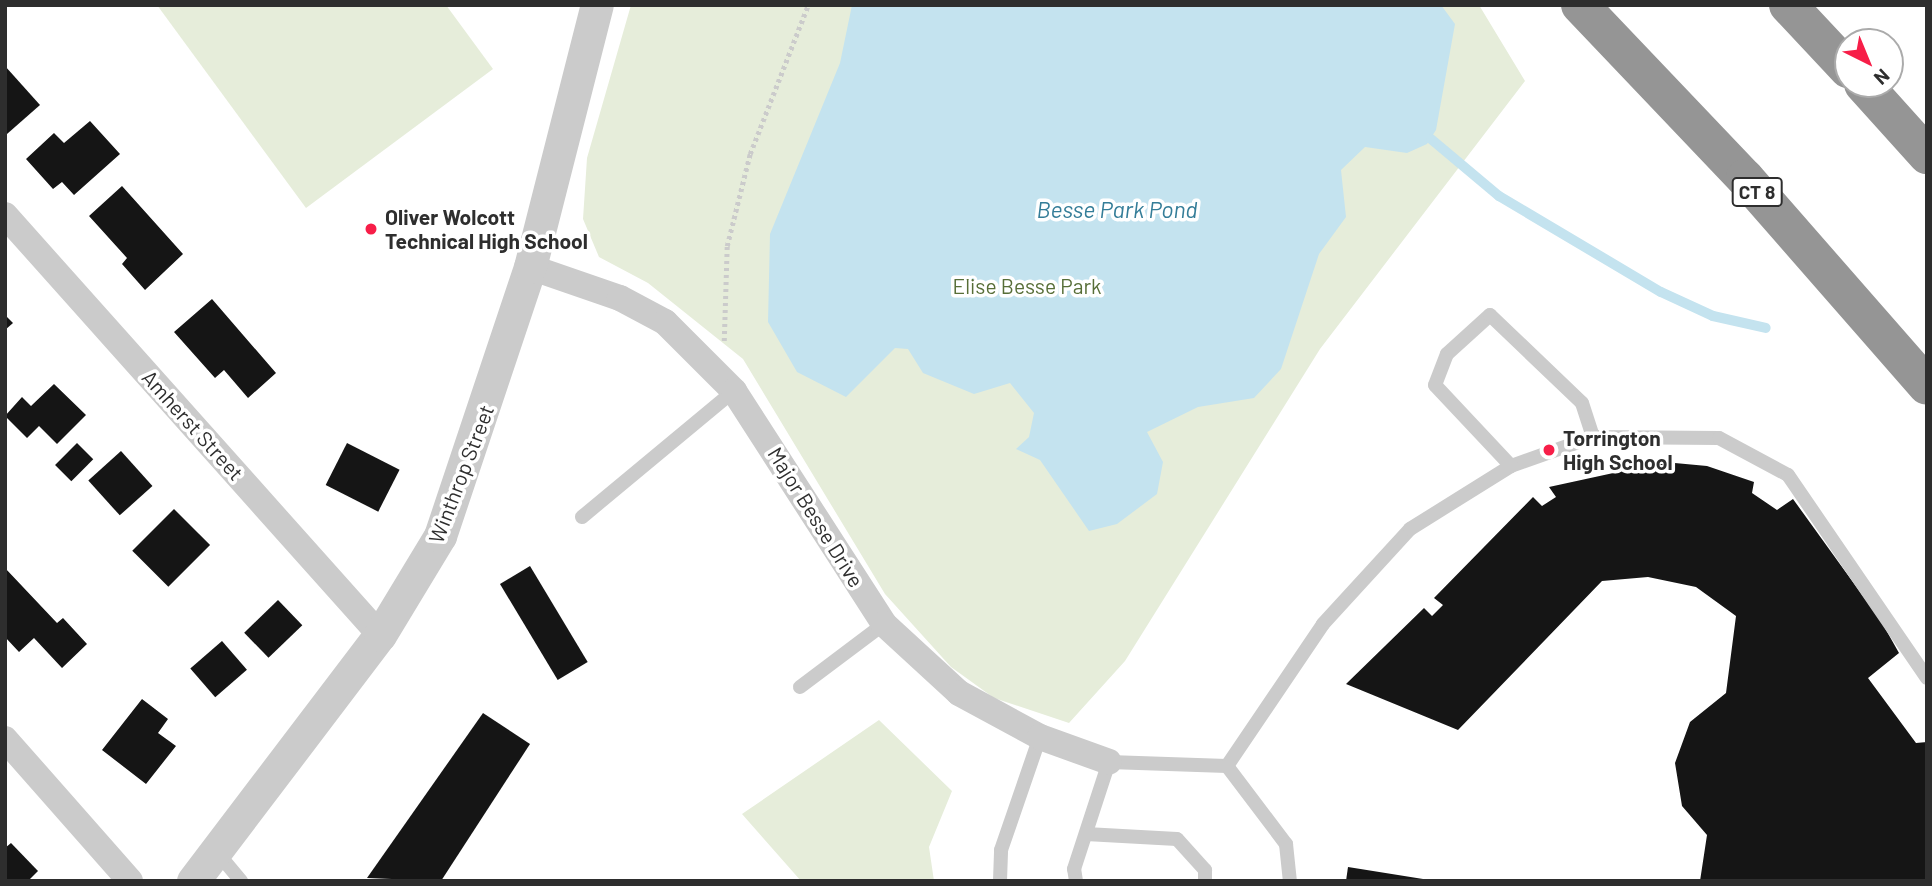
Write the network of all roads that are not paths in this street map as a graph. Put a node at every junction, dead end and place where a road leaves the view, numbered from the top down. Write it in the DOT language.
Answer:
graph roads {
  1 [pos="597,5"];
  2 [pos="1580,5"];
  3 [pos="1788,5"];
  4 [pos="1834,54"];
  5 [pos="1876,98"];
  6 [pos="1927,155"];
  7 [pos="5,215"];
  8 [pos="530,267"];
  9 [pos="1927,386"];
  10 [pos="734,391"];
  11 [pos="1593,437"];
  12 [pos="1511,466"];
  13 [pos="582,517"];
  14 [pos="884,624"];
  15 [pos="380,635"];
  16 [pos="1927,678"];
  17 [pos="800,687"];
  18 [pos="1040,737"];
  19 [pos="5,739"];
  20 [pos="1109,762"];
  21 [pos="1227,766"];
  22 [pos="1086,834"];
  23 [pos="216,851"];
  24 [pos="131,881"];
  25 [pos="193,881"];
  26 [pos="241,881"];
  27 [pos="1000,881"];
  28 [pos="1076,881"];
  29 [pos="1205,881"];
  30 [pos="1290,881"];
  1 -- 8 [label="street, Winthrop Street"];
  2 -- 9 [label="highway, CT 8"];
  3 -- 4 [label="highway"];
  5 -- 6 [label="highway"];
  7 -- 15 [label="street, Amherst Street"];
  8 -- 10 [label="street, Major Besse Drive"];
  8 -- 15 [label="street, Winthrop Street"];
  10 -- 13 [label="lane"];
  10 -- 14 [label="street, Major Besse Drive"];
  11 -- 12 [label="lane"];
  11 -- 12 [label="lane"];
  11 -- 16 [label="lane"];
  12 -- 21 [label="lane"];
  14 -- 17 [label="lane"];
  14 -- 18 [label="street, Major Besse Drive"];
  15 -- 23 [label="street, Winthrop Street"];
  18 -- 20 [label="street, Major Besse Drive"];
  18 -- 27 [label="lane"];
  19 -- 24 [label="street"];
  20 -- 21 [label="lane"];
  20 -- 22 [label="lane"];
  21 -- 30 [label="lane"];
  22 -- 28 [label="lane"];
  22 -- 29 [label="lane"];
  23 -- 25 [label="street, Winthrop Street"];
  23 -- 26 [label="lane"];
}
